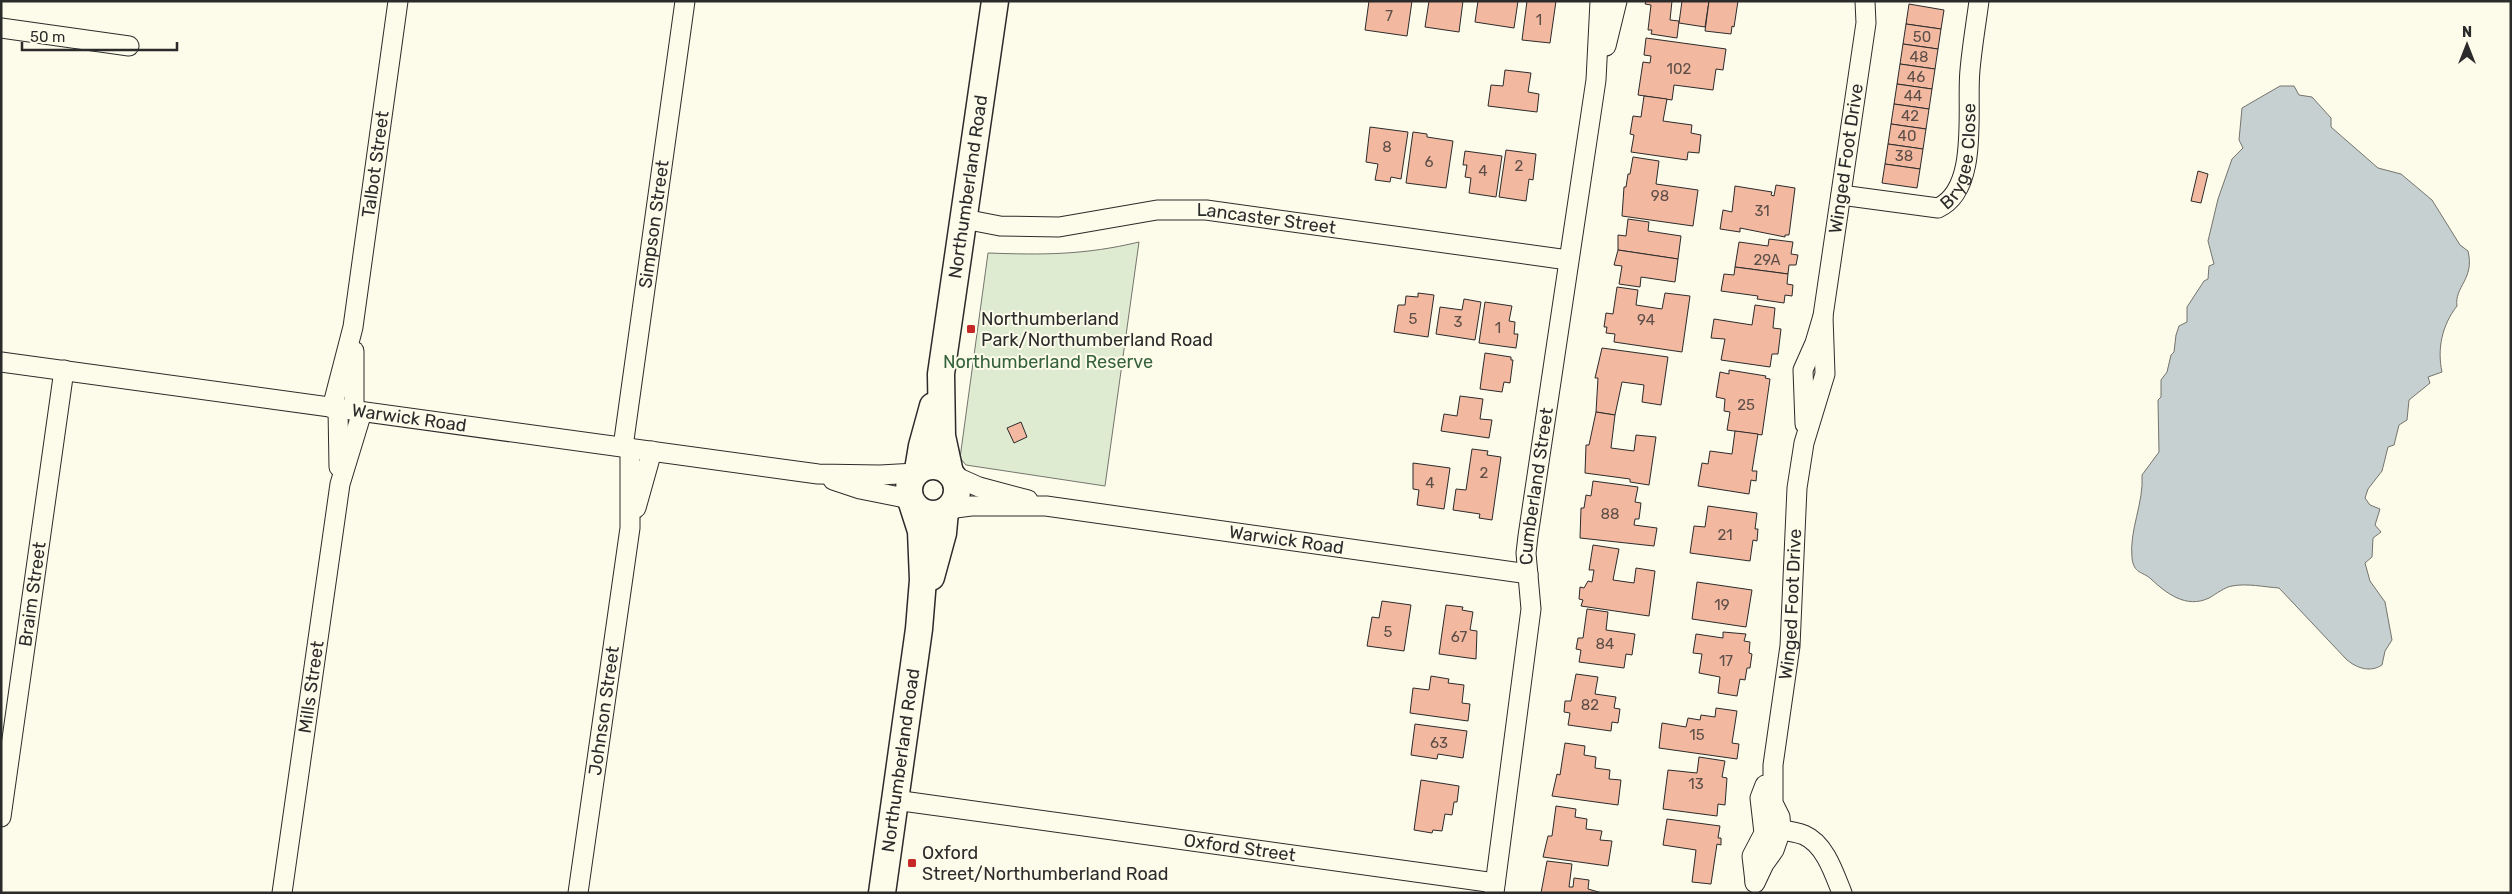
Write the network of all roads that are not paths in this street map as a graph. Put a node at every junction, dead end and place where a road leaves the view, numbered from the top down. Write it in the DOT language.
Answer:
graph roads {
  1 [pos="398,1"];
  2 [pos="685,1"];
  3 [pos="995,1"];
  4 [pos="1600,1"];
  5 [pos="1617,1"];
  6 [pos="1865,1"];
  7 [pos="1979,1"];
  8 [pos="1,28"];
  9 [pos="129,46"];
  10 [pos="1596,80"];
  11 [pos="1841,195"];
  12 [pos="964,219"];
  13 [pos="1568,260"];
  14 [pos="1,362"];
  15 [pos="64,370"];
  16 [pos="942,374"];
  17 [pos="346,410"];
  18 [pos="627,448"];
  19 [pos="652,452"];
  20 [pos="917,471"];
  21 [pos="818,474"];
  22 [pos="951,474"];
  23 [pos="911,501"];
  24 [pos="1046,506"];
  25 [pos="946,510"];
  26 [pos="630,528"];
  27 [pos="1528,574"];
  28 [pos="919,629"];
  29 [pos="895,800"];
  30 [pos="1,817"];
  31 [pos="1773,828"];
  32 [pos="1494,888"];
  33 [pos="1754,888"];
  34 [pos="282,893"];
  35 [pos="578,893"];
  36 [pos="882,893"];
  37 [pos="1842,893"];
  1 -- 17 [label="street, Talbot Street"];
  2 -- 18 [label="street, Simpson Street"];
  3 -- 12 [label="street, Northumberland Road"];
  4 -- 10 [label="street, Cumberland Street"];
  5 -- 10 [label="street, Cumberland Street"];
  6 -- 11 [label="street, Winged Foot Drive"];
  7 -- 11 [label="street, Brygee Close"];
  8 -- 9 [label="street"];
  10 -- 13 [label="street, Cumberland Street"];
  11 -- 31 [label="street, Winged Foot Drive"];
  12 -- 13 [label="street, Lancaster Street"];
  12 -- 16 [label="street, Northumberland Road"];
  13 -- 27 [label="street, Cumberland Street"];
  14 -- 15 [label="street, Warwick Road"];
  15 -- 17 [label="street, Warwick Road"];
  15 -- 30 [label="street, Braim Street"];
  16 -- 20 [label="street, Northumberland Road"];
  16 -- 22 [label="street, Northumberland Road"];
  17 -- 18 [label="street, Warwick Road"];
  17 -- 34 [label="street, Mills Street"];
  18 -- 19 [label="street, Warwick Road"];
  18 -- 26 [label="street, Johnson Street"];
  19 -- 21 [label="street, Warwick Road"];
  19 -- 26 [label="street, Johnson Street"];
  20 -- 21 [label="street, Warwick Road"];
  20 -- 22 [label="street"];
  20 -- 23 [label="street"];
  21 -- 23 [label="street, Warwick Road"];
  22 -- 24 [label="street, Warwick Road"];
  22 -- 25 [label="street"];
  23 -- 25 [label="street"];
  23 -- 28 [label="street, Northumberland Road"];
  24 -- 25 [label="street, Warwick Road"];
  24 -- 27 [label="street, Warwick Road"];
  25 -- 28 [label="street, Northumberland Road"];
  26 -- 35 [label="street, Johnson Street"];
  27 -- 32 [label="street, Cumberland Street"];
  28 -- 29 [label="street, Northumberland Road"];
  29 -- 32 [label="street, Oxford Street"];
  29 -- 36 [label="street, Northumberland Road"];
  31 -- 33 [label="street"];
  31 -- 37 [label="street"];
}
